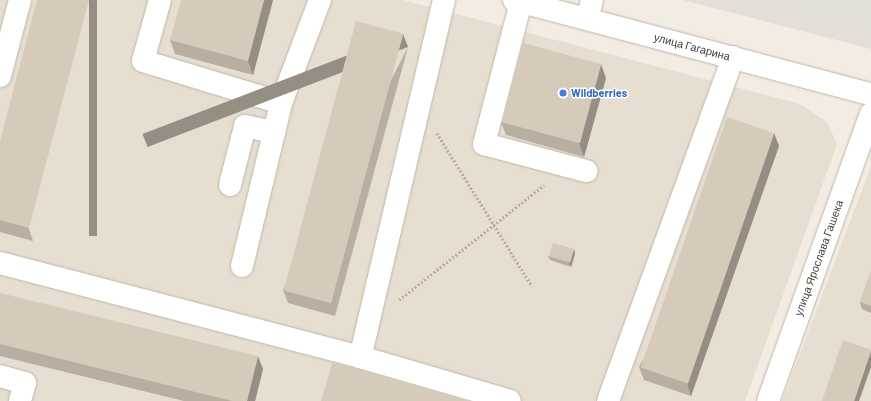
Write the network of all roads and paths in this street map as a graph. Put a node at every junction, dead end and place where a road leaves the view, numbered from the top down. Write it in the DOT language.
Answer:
graph roads {
  1 [pos="20,0"];
  2 [pos="160,0"];
  3 [pos="320,0"];
  4 [pos="444,0"];
  5 [pos="517,1"];
  6 [pos="589,10"];
  7 [pos="733,57"];
  8 [pos="0,76"];
  9 [pos="871,94"];
  10 [pos="281,103"];
  11 [pos="420,103"];
  12 [pos="871,114"];
  13 [pos="274,132"];
  14 [pos="564,165"];
  15 [pos="586,171"];
  16 [pos="230,185"];
  17 [pos="493,226"];
  18 [pos="0,263"];
  19 [pos="242,266"];
  20 [pos="532,286"];
  21 [pos="372,303"];
  22 [pos="360,357"];
  23 [pos="0,376"];
  24 [pos="20,401"];
  25 [pos="510,401"];
  26 [pos="608,401"];
  27 [pos="768,401"];
  1 -- 8 [label="street"];
  2 -- 10 [label="street"];
  3 -- 10 [label="street"];
  4 -- 11 [label="street"];
  5 -- 6 [label="street, улица Гагарина"];
  5 -- 14 [label="street"];
  6 -- 7 [label="street, улица Гагарина"];
  7 -- 9 [label="street, улица Гагарина"];
  7 -- 26 [label="street"];
  10 -- 13 [label="street"];
  11 -- 17 [label="path"];
  11 -- 21 [label="street"];
  12 -- 27 [label="street, улица Ярослава Гашека"];
  13 -- 16 [label="street"];
  13 -- 19 [label="street"];
  14 -- 15 [label="street"];
  14 -- 17 [label="path"];
  17 -- 20 [label="path"];
  17 -- 21 [label="path"];
  18 -- 22 [label="street"];
  21 -- 22 [label="street"];
  22 -- 25 [label="street"];
  23 -- 24 [label="street"];
}
